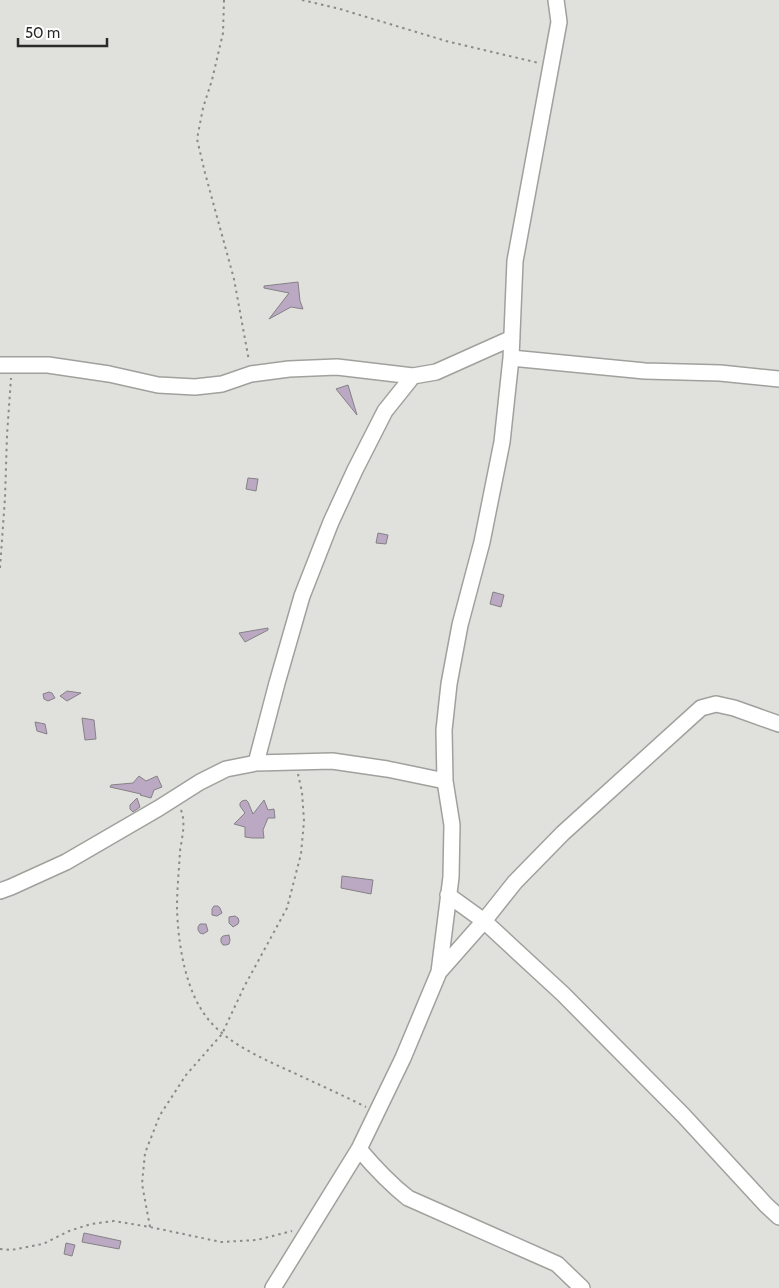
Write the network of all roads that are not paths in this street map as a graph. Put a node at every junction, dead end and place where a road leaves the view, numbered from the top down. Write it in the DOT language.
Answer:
graph roads {
  1 [pos="556,0"];
  2 [pos="512,338"];
  3 [pos="511,358"];
  4 [pos="6,365"];
  5 [pos="413,376"];
  6 [pos="779,379"];
  7 [pos="779,724"];
  8 [pos="256,762"];
  9 [pos="445,781"];
  10 [pos="0,891"];
  11 [pos="448,895"];
  12 [pos="484,921"];
  13 [pos="439,972"];
  14 [pos="359,1149"];
  15 [pos="779,1216"];
  16 [pos="273,1288"];
  17 [pos="582,1288"];
  1 -- 2 [label="street"];
  2 -- 3 [label="street"];
  2 -- 5 [label="street"];
  3 -- 6 [label="street"];
  3 -- 9 [label="street"];
  4 -- 5 [label="street"];
  5 -- 8 [label="street"];
  7 -- 12 [label="street"];
  8 -- 9 [label="street"];
  8 -- 10 [label="street"];
  9 -- 11 [label="street"];
  11 -- 12 [label="street"];
  11 -- 13 [label="street"];
  12 -- 13 [label="street"];
  12 -- 15 [label="street"];
  13 -- 14 [label="street"];
  14 -- 16 [label="street"];
  14 -- 17 [label="street"];
}
